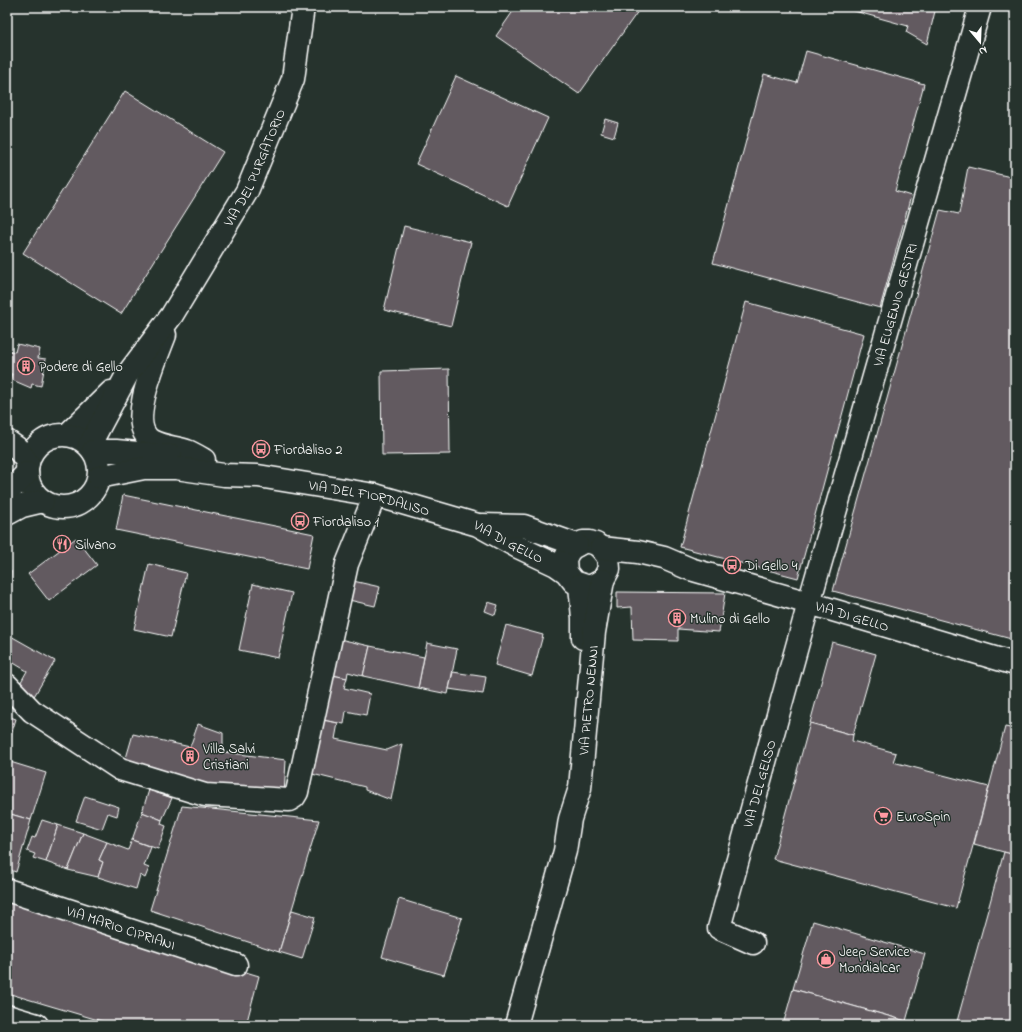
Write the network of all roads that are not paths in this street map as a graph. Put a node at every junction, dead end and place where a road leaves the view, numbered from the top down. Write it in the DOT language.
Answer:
graph roads {
  1 [pos="303,7"];
  2 [pos="980,7"];
  3 [pos="172,315"];
  4 [pos="127,375"];
  5 [pos="67,435"];
  6 [pos="7,441"];
  7 [pos="91,449"];
  8 [pos="204,460"];
  9 [pos="28,468"];
  10 [pos="258,476"];
  11 [pos="99,477"];
  12 [pos="7,493"];
  13 [pos="375,495"];
  14 [pos="43,501"];
  15 [pos="7,514"];
  16 [pos="478,525"];
  17 [pos="577,545"];
  18 [pos="601,548"];
  19 [pos="690,569"];
  20 [pos="606,574"];
  21 [pos="573,578"];
  22 [pos="809,603"];
  23 [pos="1015,664"];
  24 [pos="7,685"];
  25 [pos="570,819"];
  26 [pos="7,890"];
  27 [pos="754,943"];
  28 [pos="236,965"];
  29 [pos="7,1016"];
  30 [pos="517,1023"];
  31 [pos="37,1025"];
  1 -- 3 [label="street, VIA DEL PURGATORIO"];
  2 -- 22 [label="street, VIA EUGENIO GESTRI"];
  3 -- 4 [label="street"];
  3 -- 8 [label="street"];
  4 -- 5 [label="street"];
  4 -- 7 [label="street"];
  5 -- 7 [label="street"];
  5 -- 9 [label="street"];
  6 -- 9 [label="street"];
  7 -- 8 [label="street, VIA DEL FIORDALISO"];
  7 -- 11 [label="street"];
  8 -- 10 [label="street, VIA DEL FIORDALISO"];
  9 -- 12 [label="street"];
  9 -- 14 [label="street"];
  10 -- 11 [label="street, VIA DEL FIORDALISO"];
  10 -- 13 [label="street, VIA DEL FIORDALISO"];
  11 -- 14 [label="street"];
  13 -- 16 [label="street, VIA DEL FIORDALISO"];
  13 -- 24 [label="street"];
  14 -- 15 [label="street"];
  16 -- 17 [label="street, VIA DI GELLO"];
  16 -- 21 [label="street, VIA DI GELLO"];
  17 -- 18 [label="street"];
  17 -- 21 [label="street"];
  18 -- 19 [label="street, VIA DI GELLO"];
  18 -- 20 [label="street"];
  19 -- 20 [label="street, VIA DI GELLO"];
  19 -- 22 [label="street, VIA DI GELLO"];
  20 -- 21 [label="street"];
  20 -- 25 [label="street, VIA PIETRO NENNI"];
  21 -- 25 [label="street, VIA PIETRO NENNI"];
  22 -- 23 [label="street, VIA DI GELLO"];
  22 -- 27 [label="street, VIA DEL GELSO"];
  25 -- 30 [label="street, VIA PIETRO NENNI"];
  26 -- 28 [label="street, VIA MARIO CIPRIANI"];
  29 -- 31 [label="street"];
}
